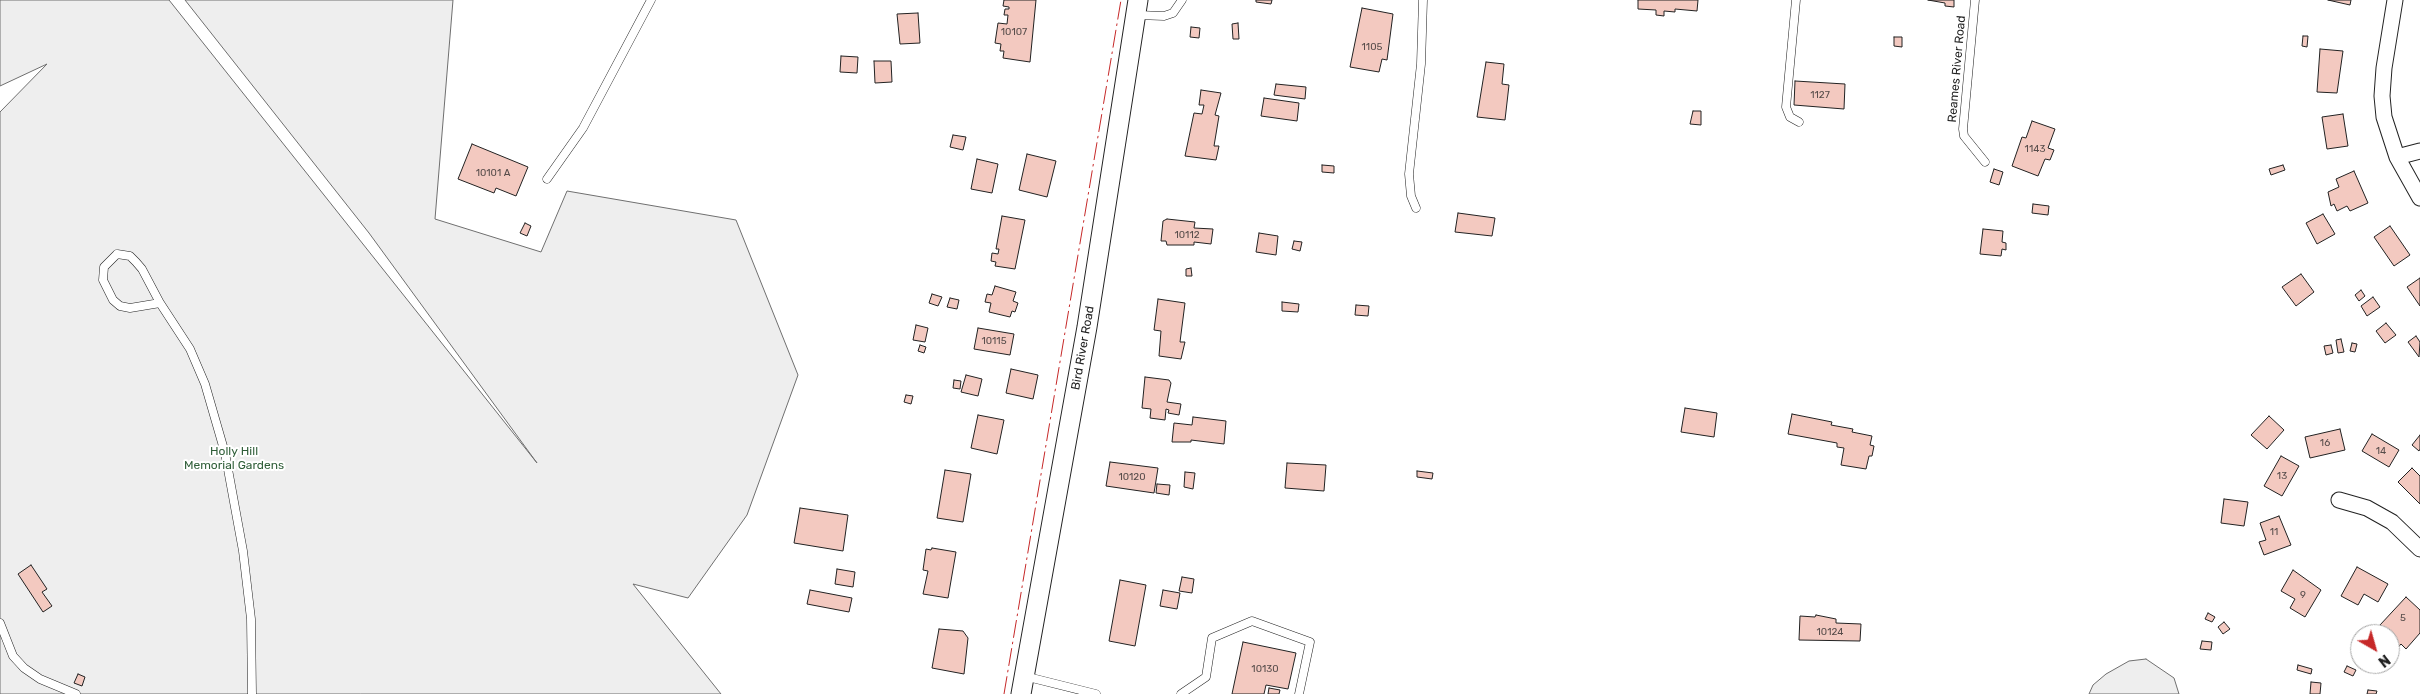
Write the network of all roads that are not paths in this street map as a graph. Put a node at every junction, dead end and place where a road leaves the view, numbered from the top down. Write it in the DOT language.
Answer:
graph roads {
  1 [pos="650,0"];
  2 [pos="1182,0"];
  3 [pos="1423,0"];
  4 [pos="1796,0"];
  5 [pos="1975,0"];
  6 [pos="2395,0"];
  7 [pos="1137,7"];
  8 [pos="1798,122"];
  9 [pos="2420,152"];
  10 [pos="2397,157"];
  11 [pos="1985,162"];
  12 [pos="547,180"];
  13 [pos="2420,198"];
  14 [pos="1416,208"];
  15 [pos="160,303"];
  16 [pos="2339,500"];
  17 [pos="2420,549"];
  18 [pos="0,623"];
  19 [pos="1022,685"];
  20 [pos="76,694"];
  21 [pos="252,694"];
  22 [pos="1096,694"];
  23 [pos="1181,694"];
  24 [pos="1299,694"];
  1 -- 12 [label="lane"];
  2 -- 7 [label="lane"];
  3 -- 14 [label="lane"];
  4 -- 8 [label="lane"];
  5 -- 11 [label="lane, Reames River Road"];
  6 -- 10 [label="street"];
  7 -- 19 [label="street, Bird River Road"];
  9 -- 10 [label="street"];
  10 -- 13 [label="street"];
  15 -- 15 [label="lane"];
  15 -- 21 [label="lane"];
  16 -- 17 [label="street"];
  18 -- 20 [label="lane"];
  19 -- 22 [label="lane"];
  23 -- 24 [label="lane"];
}
